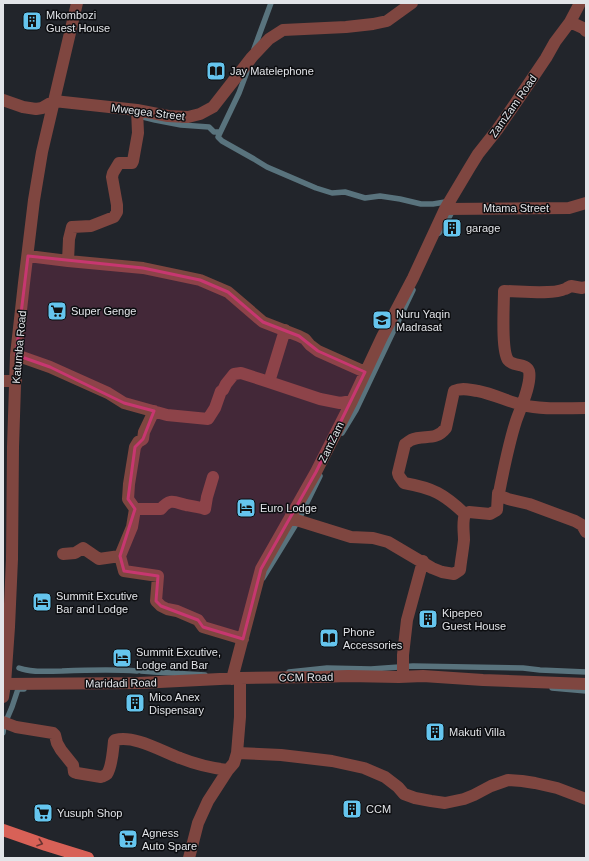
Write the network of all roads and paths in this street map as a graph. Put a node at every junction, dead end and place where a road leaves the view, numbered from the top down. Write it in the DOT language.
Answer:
graph roads {
  1 [pos="76,3"];
  2 [pos="412,3"];
  3 [pos="580,3"];
  4 [pos="570,22"];
  5 [pos="586,31"];
  6 [pos="3,100"];
  7 [pos="54,101"];
  8 [pos="137,110"];
  9 [pos="586,203"];
  10 [pos="445,209"];
  11 [pos="28,256"];
  12 [pos="68,261"];
  13 [pos="586,287"];
  14 [pos="285,330"];
  15 [pos="16,355"];
  16 [pos="365,372"];
  17 [pos="3,381"];
  18 [pos="16,381"];
  19 [pos="270,382"];
  20 [pos="352,401"];
  21 [pos="522,405"];
  22 [pos="586,408"];
  23 [pos="154,411"];
  24 [pos="213,477"];
  25 [pos="498,498"];
  26 [pos="135,509"];
  27 [pos="465,514"];
  28 [pos="290,518"];
  29 [pos="586,532"];
  30 [pos="63,554"];
  31 [pos="120,556"];
  32 [pos="423,561"];
  33 [pos="243,639"];
  34 [pos="403,677"];
  35 [pos="236,679"];
  36 [pos="4,684"];
  37 [pos="586,684"];
  38 [pos="3,696"];
  39 [pos="3,722"];
  40 [pos="237,753"];
  41 [pos="228,770"];
  42 [pos="586,799"];
  43 [pos="3,830"];
  44 [pos="88,858"];
  45 [pos="189,858"];
  1 -- 7 [label="street, Katumba Road"];
  2 -- 8 [label="street, Mwegea Street"];
  3 -- 4 [label="street, ZamZam Road"];
  4 -- 5 [label="street"];
  4 -- 10 [label="street, ZamZam Road"];
  6 -- 7 [label="street"];
  7 -- 8 [label="street, Mwegea Street"];
  7 -- 11 [label="street, Katumba Road"];
  8 -- 12 [label="street"];
  9 -- 10 [label="street, Mtama Street"];
  10 -- 16 [label="street, ZamZam"];
  11 -- 12 [label="street"];
  11 -- 15 [label="street, Katumba Road"];
  12 -- 14 [label="street"];
  13 -- 21 [label="street"];
  14 -- 16 [label="street"];
  14 -- 19 [label="street"];
  15 -- 18 [label="street, Katumba Road"];
  15 -- 23 [label="street"];
  16 -- 20 [label="street, ZamZam"];
  17 -- 18 [label="street"];
  18 -- 36 [label="street, Katumba Road"];
  19 -- 20 [label="street"];
  19 -- 23 [label="street"];
  20 -- 28 [label="street, ZamZam"];
  21 -- 22 [label="street"];
  21 -- 25 [label="street"];
  21 -- 27 [label="street"];
  23 -- 26 [label="street"];
  24 -- 26 [label="street"];
  25 -- 27 [label="street"];
  25 -- 29 [label="street"];
  26 -- 31 [label="street"];
  27 -- 32 [label="street"];
  28 -- 32 [label="street"];
  28 -- 33 [label="street, ZamZam"];
  30 -- 31 [label="street"];
  31 -- 33 [label="street"];
  32 -- 34 [label="street"];
  33 -- 35 [label="street, ZamZam"];
  34 -- 35 [label="street, CCM Road"];
  34 -- 37 [label="street, CCM Road"];
  35 -- 36 [label="street, Maridadi Road"];
  35 -- 40 [label="street"];
  36 -- 38 [label="street, Katumba Road"];
  39 -- 41 [label="street"];
  40 -- 41 [label="street"];
  40 -- 42 [label="street"];
  41 -- 45 [label="street"];
  43 -- 44 [label="main road, one-way"];
}
